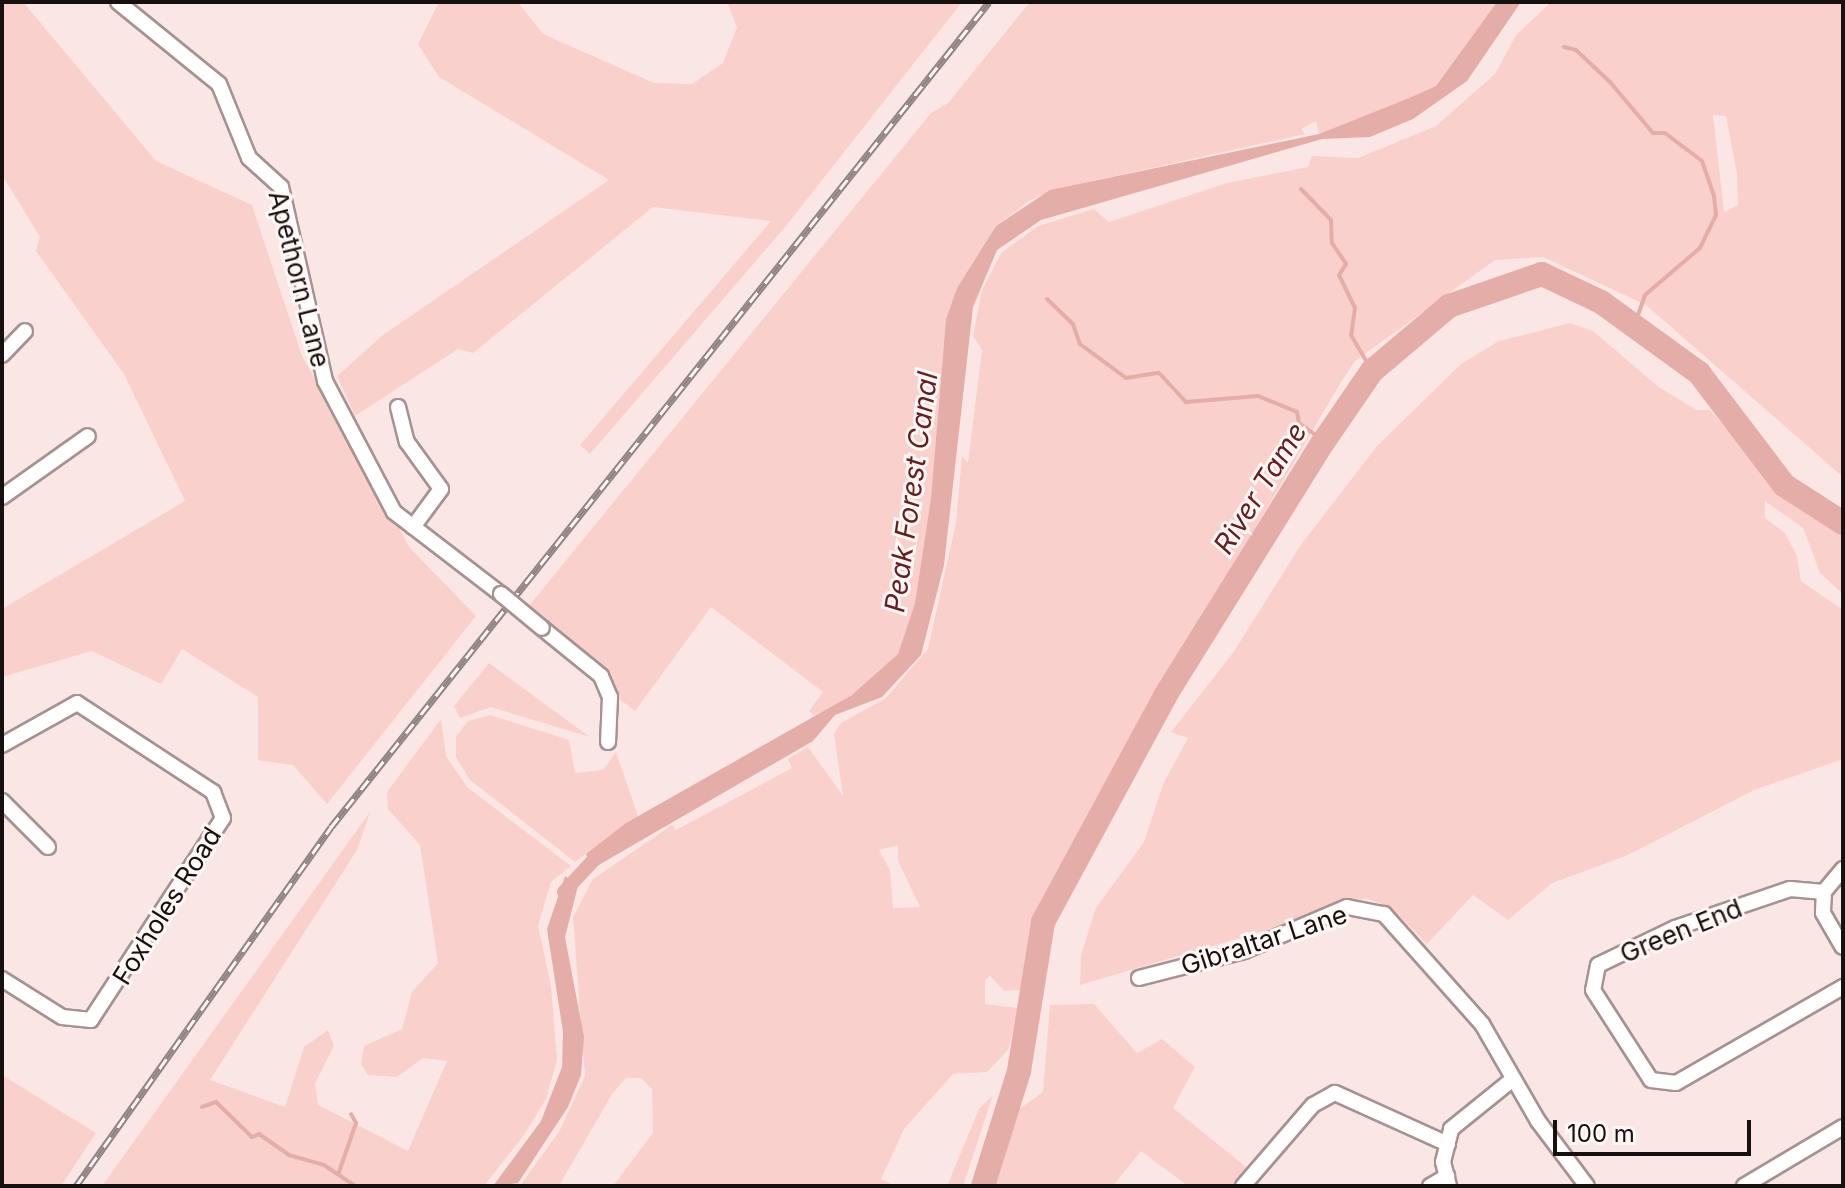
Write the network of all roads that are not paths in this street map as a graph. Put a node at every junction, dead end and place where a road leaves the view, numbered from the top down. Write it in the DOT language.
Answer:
graph roads {
  1 [pos="118,2"];
  2 [pos="25,331"];
  3 [pos="2,355"];
  4 [pos="398,407"];
  5 [pos="88,436"];
  6 [pos="2,497"];
  7 [pos="413,527"];
  8 [pos="608,742"];
  9 [pos="2,745"];
  10 [pos="2,801"];
  11 [pos="48,847"];
  12 [pos="1843,869"];
  13 [pos="1824,892"];
  14 [pos="1843,947"];
  15 [pos="1139,978"];
  16 [pos="2,979"];
  17 [pos="1843,987"];
  18 [pos="1513,1079"];
  19 [pos="1843,1127"];
  20 [pos="1448,1144"];
  21 [pos="1448,1181"];
  22 [pos="1243,1186"];
  23 [pos="1430,1186"];
  24 [pos="1587,1186"];
  25 [pos="1744,1186"];
  1 -- 7 [label="street, Apethorn Lane"];
  2 -- 3 [label="street"];
  4 -- 7 [label="street"];
  5 -- 6 [label="street"];
  7 -- 8 [label="street, Apethorn Lane, bridge"];
  9 -- 16 [label="street, Foxholes Road"];
  10 -- 11 [label="street"];
  12 -- 13 [label="street"];
  13 -- 14 [label="street"];
  13 -- 17 [label="street, Green End"];
  15 -- 18 [label="street, Gibraltar Lane"];
  18 -- 20 [label="street"];
  18 -- 24 [label="street, Gibraltar Lane"];
  19 -- 25 [label="street"];
  20 -- 21 [label="street"];
  20 -- 22 [label="street"];
  21 -- 23 [label="street"];
}
